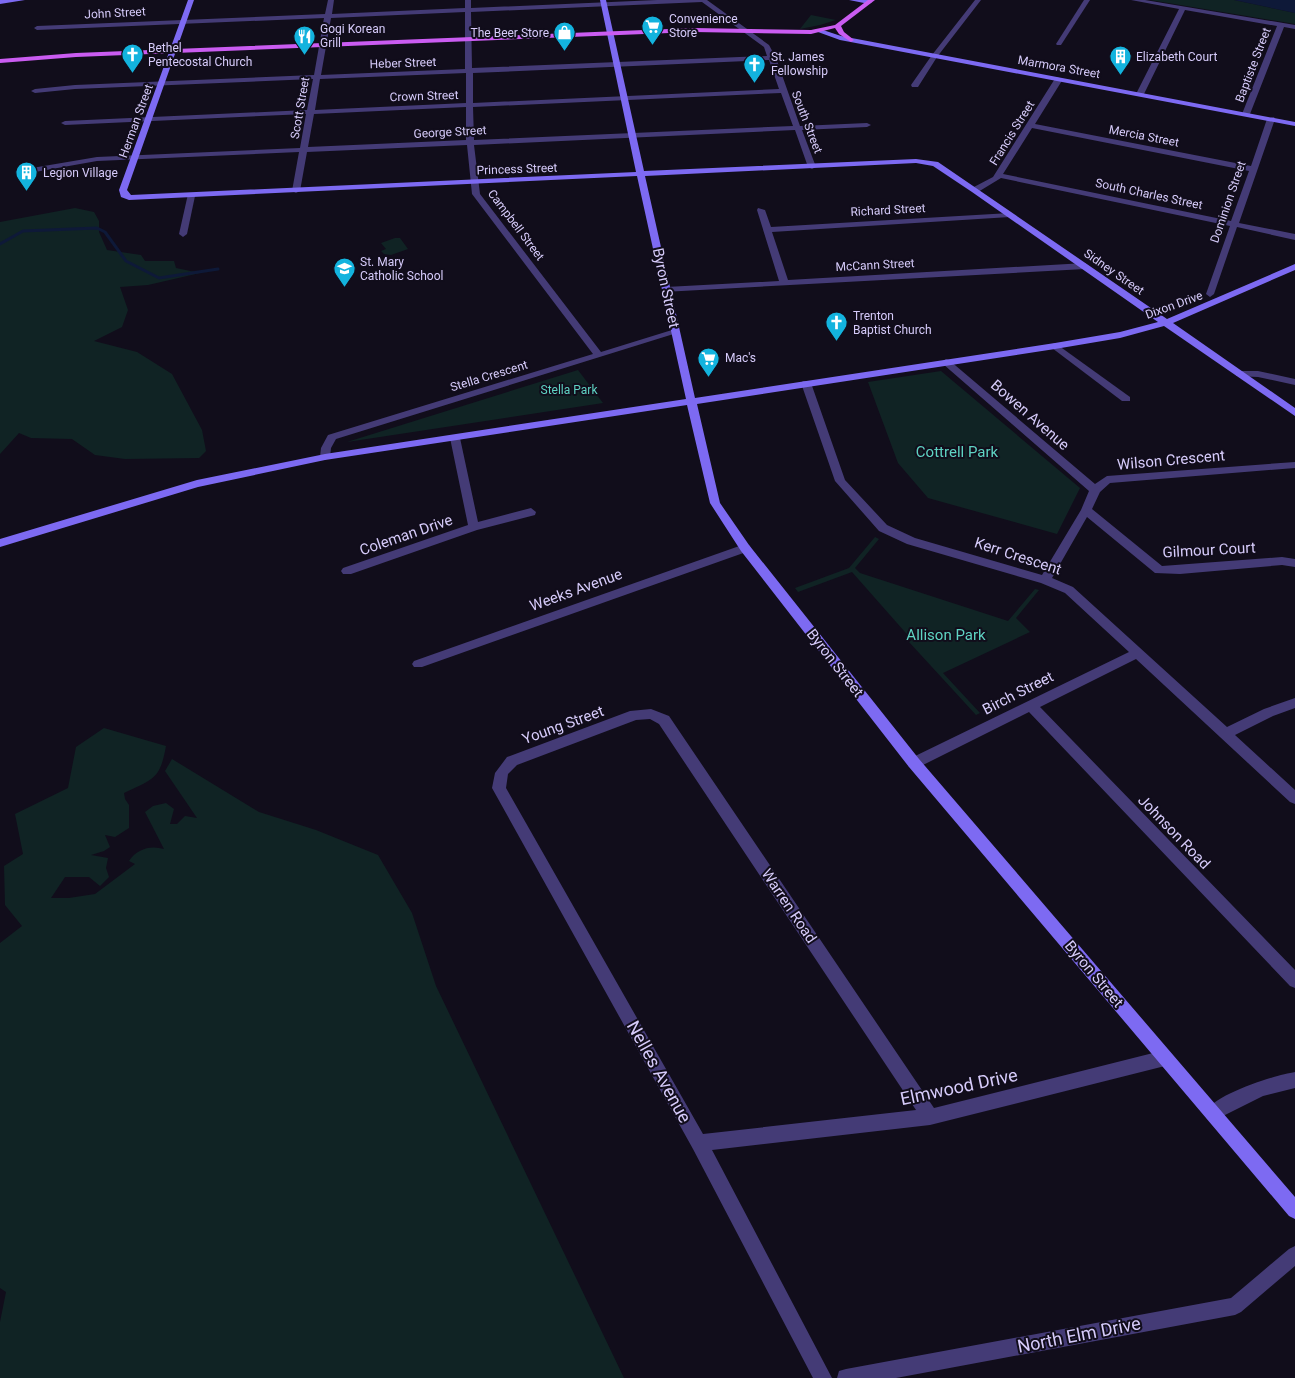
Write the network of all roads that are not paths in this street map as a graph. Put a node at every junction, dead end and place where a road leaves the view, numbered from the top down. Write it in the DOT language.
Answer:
graph roads {
  1 [pos="22,0"];
  2 [pos="191,0"];
  3 [pos="331,0"];
  4 [pos="468,0"];
  5 [pos="703,0"];
  6 [pos="852,0"];
  7 [pos="978,0"];
  8 [pos="1087,0"];
  9 [pos="1134,0"];
  10 [pos="870,1"];
  11 [pos="0,2"];
  12 [pos="604,3"];
  13 [pos="1183,8"];
  14 [pos="468,11"];
  15 [pos="328,16"];
  16 [pos="183,21"];
  17 [pos="1281,25"];
  18 [pos="837,26"];
  19 [pos="1295,27"];
  20 [pos="37,28"];
  21 [pos="746,30"];
  22 [pos="820,31"];
  23 [pos="611,33"];
  24 [pos="468,39"];
  25 [pos="851,40"];
  26 [pos="1059,44"];
  27 [pos="323,46"];
  28 [pos="173,52"];
  29 [pos="934,56"];
  30 [pos="772,58"];
  31 [pos="0,61"];
  32 [pos="618,65"];
  33 [pos="468,71"];
  34 [pos="316,78"];
  35 [pos="1059,79"];
  36 [pos="162,84"];
  37 [pos="915,85"];
  38 [pos="35,91"];
  39 [pos="784,91"];
  40 [pos="1140,94"];
  41 [pos="625,98"];
  42 [pos="471,105"];
  43 [pos="310,112"];
  44 [pos="1246,114"];
  45 [pos="149,119"];
  46 [pos="1271,119"];
  47 [pos="66,123"];
  48 [pos="1295,124"];
  49 [pos="1030,125"];
  50 [pos="867,126"];
  51 [pos="798,128"];
  52 [pos="633,135"];
  53 [pos="470,142"];
  54 [pos="304,150"];
  55 [pos="134,157"];
  56 [pos="914,161"];
  57 [pos="812,167"];
  58 [pos="1253,169"];
  59 [pos="35,170"];
  60 [pos="642,175"];
  61 [pos="999,175"];
  62 [pos="473,182"];
  63 [pos="976,190"];
  64 [pos="296,191"];
  65 [pos="122,193"];
  66 [pos="190,196"];
  67 [pos="761,210"];
  68 [pos="1010,215"];
  69 [pos="1235,223"];
  70 [pos="768,230"];
  71 [pos="184,234"];
  72 [pos="1295,237"];
  73 [pos="1085,266"];
  74 [pos="1295,267"];
  75 [pos="784,282"];
  76 [pos="666,290"];
  77 [pos="1210,294"];
  78 [pos="1166,323"];
  79 [pos="675,332"];
  80 [pos="1055,346"];
  81 [pos="599,355"];
  82 [pos="946,362"];
  83 [pos="1239,374"];
  84 [pos="1295,382"];
  85 [pos="806,383"];
  86 [pos="1126,399"];
  87 [pos="691,401"];
  88 [pos="1295,413"];
  89 [pos="455,438"];
  90 [pos="325,458"];
  91 [pos="1295,465"];
  92 [pos="1095,490"];
  93 [pos="1086,510"];
  94 [pos="531,512"];
  95 [pos="474,527"];
  96 [pos="0,543"];
  97 [pos="745,548"];
  98 [pos="1295,563"];
  99 [pos="346,571"];
  100 [pos="1045,580"];
  101 [pos="1138,653"];
  102 [pos="418,664"];
  103 [pos="1295,704"];
  104 [pos="1030,705"];
  105 [pos="635,715"];
  106 [pos="1226,734"];
  107 [pos="914,763"];
  108 [pos="503,768"];
  109 [pos="1295,798"];
  110 [pos="1295,981"];
  111 [pos="1165,1058"];
  112 [pos="1295,1080"];
  113 [pos="1213,1113"];
  114 [pos="930,1117"];
  115 [pos="699,1143"];
  116 [pos="1295,1210"];
  117 [pos="1295,1255"];
  118 [pos="823,1378"];
  119 [pos="846,1378"];
  1 -- 11 [label="street"];
  2 -- 16 [label="street, Herman Street"];
  3 -- 15 [label="street, Scott Street"];
  4 -- 14 [label="street, Campbell Street"];
  5 -- 12 [label="street, John Street"];
  5 -- 21 [label="street, South Street"];
  6 -- 10 [label="street"];
  7 -- 29 [label="street"];
  8 -- 26 [label="street"];
  9 -- 13 [label="street"];
  10 -- 18 [label="main road"];
  12 -- 14 [label="street, John Street"];
  12 -- 23 [label="street, Byron Street"];
  13 -- 17 [label="street"];
  13 -- 40 [label="street"];
  14 -- 15 [label="street, John Street"];
  14 -- 24 [label="street, Campbell Street"];
  15 -- 16 [label="street, John Street"];
  15 -- 27 [label="street, Scott Street"];
  16 -- 20 [label="street, John Street"];
  16 -- 28 [label="street, Herman Street"];
  17 -- 19 [label="street"];
  17 -- 44 [label="street, Baptiste Street"];
  18 -- 22 [label="main road"];
  18 -- 25 [label="main road"];
  21 -- 22 [label="main road"];
  21 -- 23 [label="main road"];
  21 -- 30 [label="street, South Street"];
  22 -- 25 [label="street, Marmora Street"];
  23 -- 24 [label="main road"];
  23 -- 32 [label="street, Byron Street"];
  24 -- 27 [label="main road"];
  24 -- 33 [label="street, Campbell Street"];
  25 -- 29 [label="street, Marmora Street"];
  27 -- 28 [label="main road"];
  27 -- 34 [label="street, Scott Street"];
  28 -- 31 [label="main road"];
  28 -- 36 [label="street, Herman Street"];
  29 -- 35 [label="street, Marmora Street"];
  29 -- 37 [label="street"];
  30 -- 32 [label="street, Heber Street"];
  30 -- 39 [label="street, South Street"];
  32 -- 33 [label="street, Heber Street"];
  32 -- 41 [label="street, Byron Street"];
  33 -- 34 [label="street, Heber Street"];
  33 -- 42 [label="street, Campbell Street"];
  34 -- 36 [label="street, Heber Street"];
  34 -- 43 [label="street, Scott Street"];
  35 -- 40 [label="street, Marmora Street"];
  35 -- 49 [label="street, Francis Street"];
  36 -- 38 [label="street, Heber Street"];
  36 -- 45 [label="street, Herman Street"];
  39 -- 41 [label="street, Crown Street"];
  39 -- 51 [label="street, South Street"];
  40 -- 44 [label="street, Marmora Street"];
  41 -- 42 [label="street, Crown Street"];
  41 -- 52 [label="street, Byron Street"];
  42 -- 43 [label="street, Crown Street"];
  42 -- 53 [label="street, Campbell Street"];
  43 -- 45 [label="street, Crown Street"];
  43 -- 54 [label="street, Scott Street"];
  44 -- 46 [label="street, Marmora Street"];
  45 -- 47 [label="street, Crown Street"];
  45 -- 55 [label="street, Herman Street"];
  46 -- 48 [label="street, Marmora Street"];
  46 -- 58 [label="street, Dominion Street"];
  49 -- 58 [label="street, Mercia Street"];
  49 -- 61 [label="street, Francis Street"];
  50 -- 51 [label="street, George Street"];
  51 -- 52 [label="street, George Street"];
  51 -- 57 [label="street, South Street"];
  52 -- 53 [label="street, George Street"];
  52 -- 60 [label="street, Byron Street"];
  53 -- 54 [label="street, George Street"];
  53 -- 62 [label="street, Campbell Street"];
  54 -- 55 [label="street, George Street"];
  54 -- 64 [label="street, Scott Street"];
  55 -- 59 [label="street, George Street"];
  55 -- 65 [label="street, Herman Street"];
  56 -- 57 [label="street, Princess Street"];
  56 -- 63 [label="street, Sidney Street"];
  57 -- 60 [label="street, Princess Street"];
  58 -- 69 [label="street, Dominion Street"];
  60 -- 62 [label="street, Princess Street"];
  60 -- 76 [label="street, Byron Street"];
  61 -- 63 [label="street, Francis Street"];
  61 -- 69 [label="street, South Charles Street"];
  62 -- 64 [label="street, Princess Street"];
  62 -- 81 [label="street, Campbell Street"];
  63 -- 68 [label="street, Sidney Street"];
  64 -- 66 [label="street, Princess Street"];
  65 -- 66 [label="street, Princess Street"];
  66 -- 71 [label="street"];
  67 -- 70 [label="street"];
  68 -- 70 [label="street, Richard Street"];
  68 -- 73 [label="street, Sidney Street"];
  69 -- 72 [label="street, South Charles Street"];
  69 -- 77 [label="street, Dominion Street"];
  70 -- 75 [label="street"];
  73 -- 75 [label="street, McCann Street"];
  73 -- 78 [label="street, Sidney Street"];
  74 -- 78 [label="street, Dixon Drive"];
  75 -- 76 [label="street, McCann Street"];
  76 -- 79 [label="street, Byron Street"];
  78 -- 80 [label="street, Dixon Drive"];
  78 -- 83 [label="street, Sidney Street"];
  79 -- 81 [label="street, Stella Crescent"];
  79 -- 87 [label="street, Byron Street"];
  80 -- 82 [label="street, Dixon Drive"];
  80 -- 86 [label="street"];
  81 -- 90 [label="street, Stella Crescent"];
  82 -- 85 [label="street, Dixon Drive"];
  82 -- 92 [label="street, Bowen Avenue"];
  83 -- 84 [label="street"];
  83 -- 88 [label="street, Sidney Street"];
  85 -- 87 [label="street, Dixon Drive"];
  85 -- 100 [label="street, Kerr Crescent"];
  87 -- 89 [label="street, Dixon Drive"];
  87 -- 97 [label="street, Byron Street"];
  89 -- 90 [label="street, Dixon Drive"];
  89 -- 95 [label="street, Coleman Drive"];
  90 -- 96 [label="street, Dixon Drive"];
  91 -- 92 [label="street, Wilson Crescent"];
  92 -- 93 [label="street"];
  93 -- 98 [label="street, Gilmour Court"];
  93 -- 100 [label="street"];
  94 -- 95 [label="street, Coleman Drive"];
  95 -- 99 [label="street, Coleman Drive"];
  97 -- 102 [label="street, Weeks Avenue"];
  97 -- 107 [label="street, Byron Street"];
  100 -- 101 [label="street, Kerr Crescent"];
  101 -- 104 [label="street, Birch Street"];
  101 -- 106 [label="street, Kerr Crescent"];
  103 -- 106 [label="street"];
  104 -- 107 [label="street, Birch Street"];
  104 -- 110 [label="street, Johnson Road"];
  105 -- 108 [label="street, Young Street"];
  105 -- 114 [label="street, Warren Road"];
  106 -- 109 [label="street, Kerr Crescent"];
  107 -- 111 [label="street, Byron Street"];
  108 -- 115 [label="street, Nelles Avenue"];
  111 -- 113 [label="street, Byron Street"];
  111 -- 114 [label="street, Elmwood Drive"];
  112 -- 113 [label="street"];
  113 -- 116 [label="street, Byron Street"];
  114 -- 115 [label="street, Elmwood Drive"];
  115 -- 118 [label="street, Nelles Avenue"];
  117 -- 119 [label="street, North Elm Drive"];
}
